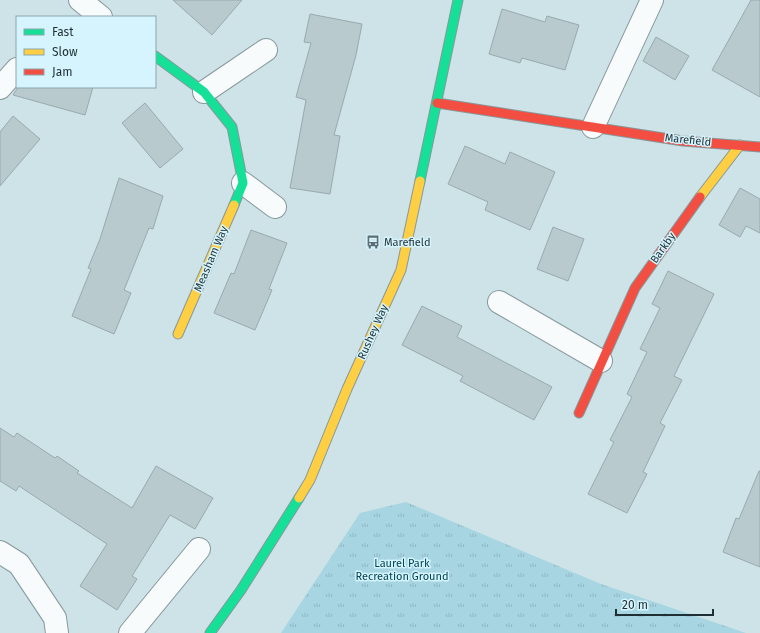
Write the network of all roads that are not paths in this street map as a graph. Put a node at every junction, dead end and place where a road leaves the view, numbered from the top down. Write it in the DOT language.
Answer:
graph roads {
  1 [pos="458,0"];
  2 [pos="652,0"];
  3 [pos="266,50"];
  4 [pos="156,57"];
  5 [pos="16,70"];
  6 [pos="0,88"];
  7 [pos="204,92"];
  8 [pos="437,103"];
  9 [pos="593,127"];
  10 [pos="740,146"];
  11 [pos="760,147"];
  12 [pos="243,183"];
  13 [pos="276,207"];
  14 [pos="499,302"];
  15 [pos="178,334"];
  16 [pos="601,361"];
  17 [pos="579,413"];
  18 [pos="199,549"];
  19 [pos="0,552"];
  20 [pos="57,633"];
  21 [pos="130,633"];
  22 [pos="210,633"];
  1 -- 8 [label="street, Rushey Way"];
  2 -- 9 [label="street"];
  3 -- 7 [label="street"];
  4 -- 7 [label="street"];
  5 -- 6 [label="street"];
  7 -- 12 [label="street"];
  8 -- 9 [label="street, Marefield"];
  8 -- 22 [label="street, Rushey Way"];
  9 -- 10 [label="street, Marefield"];
  10 -- 11 [label="street, Marefield"];
  10 -- 16 [label="street, Barkby"];
  12 -- 13 [label="street"];
  12 -- 15 [label="street, Measham Way"];
  14 -- 16 [label="street"];
  16 -- 17 [label="street, Barkby"];
  18 -- 21 [label="street"];
  19 -- 20 [label="street"];
}
